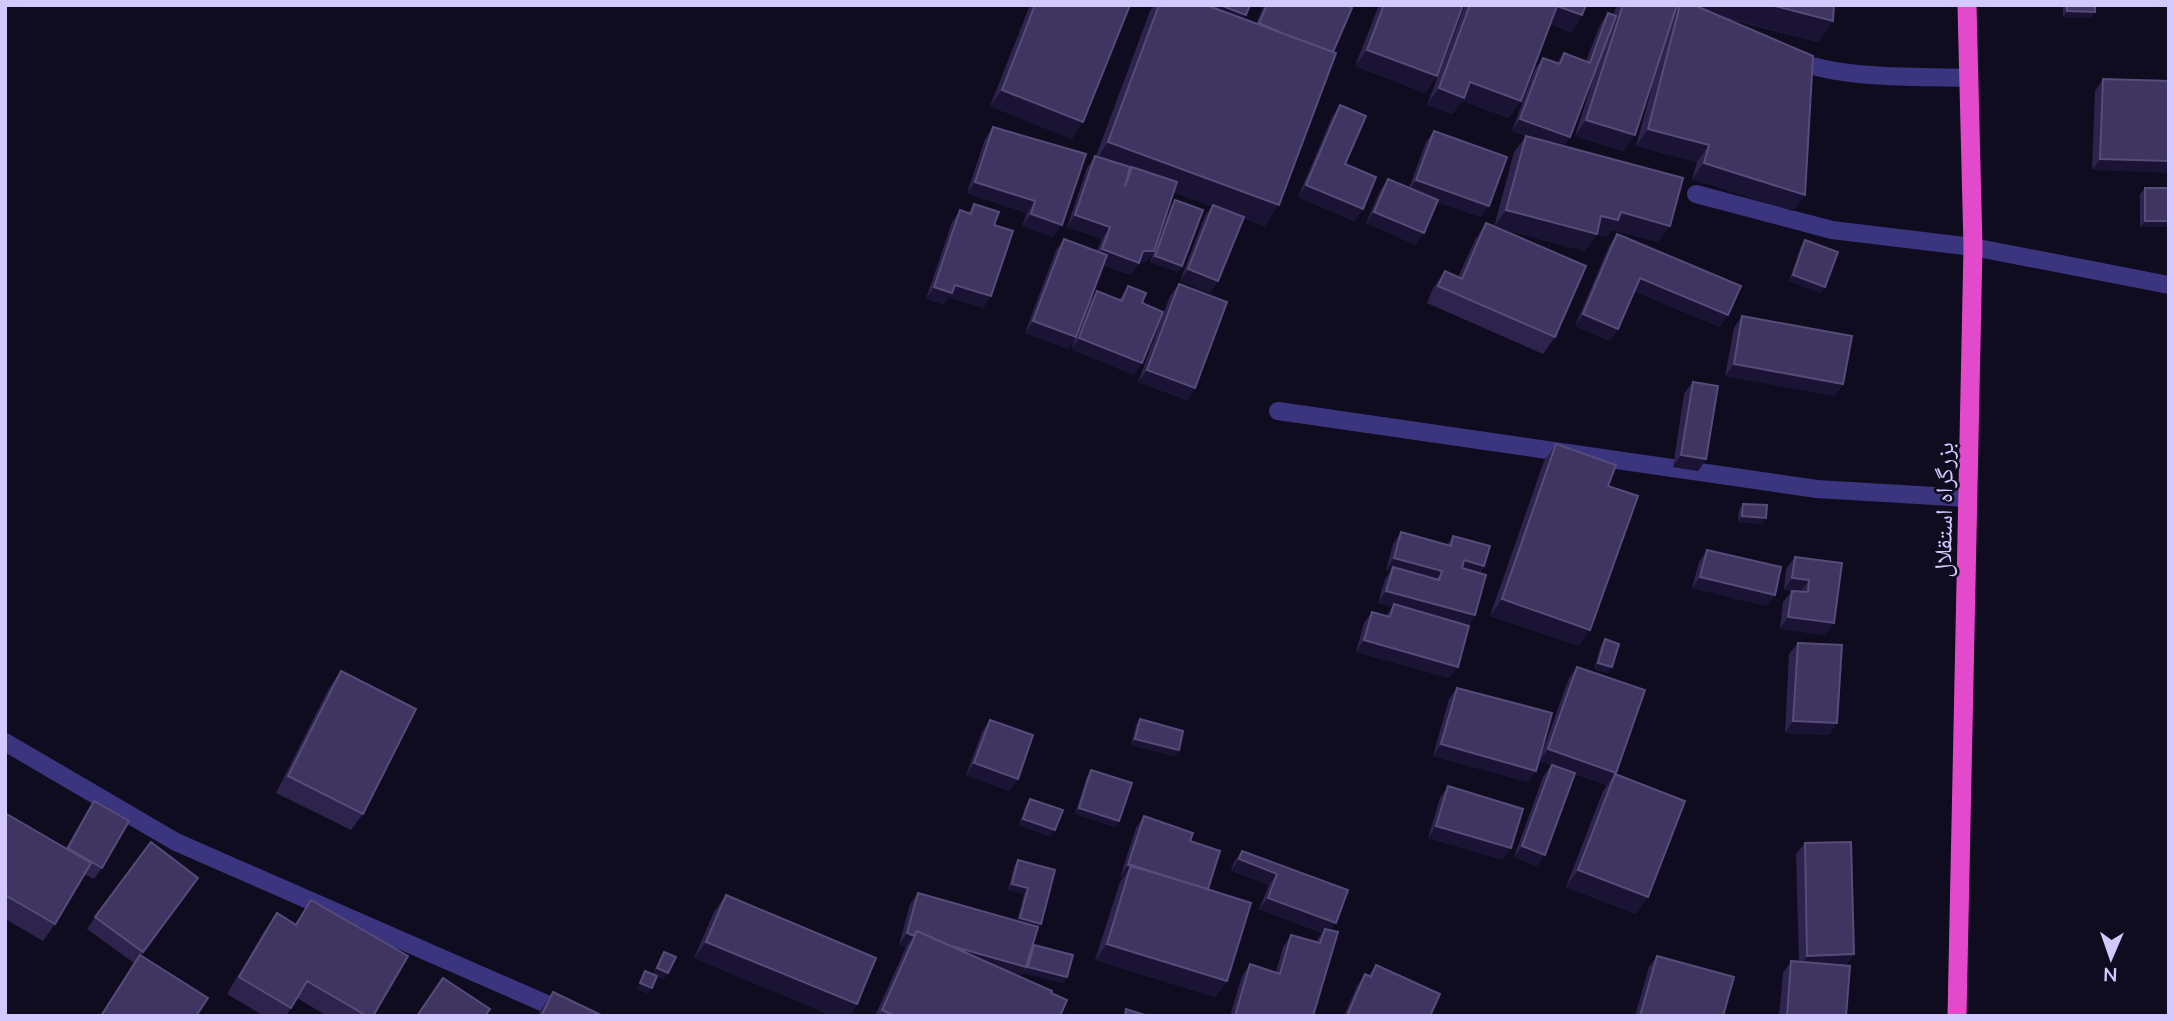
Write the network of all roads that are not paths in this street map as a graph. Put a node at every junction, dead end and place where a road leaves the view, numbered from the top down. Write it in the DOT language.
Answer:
graph roads {
  1 [pos="1967,5"];
  2 [pos="1778,54"];
  3 [pos="1969,78"];
  4 [pos="1696,194"];
  5 [pos="1973,247"];
  6 [pos="2169,285"];
  7 [pos="1278,411"];
  8 [pos="1968,498"];
  9 [pos="5,742"];
  10 [pos="574,1016"];
  11 [pos="1957,1016"];
  1 -- 3 [label="highway, بزرگراه استقلال"];
  2 -- 3 [label="street"];
  3 -- 5 [label="highway, بزرگراه استقلال"];
  4 -- 5 [label="street"];
  5 -- 6 [label="street"];
  5 -- 8 [label="highway, بزرگراه استقلال"];
  7 -- 8 [label="street"];
  8 -- 11 [label="highway, بزرگراه استقلال"];
  9 -- 10 [label="street"];
}
